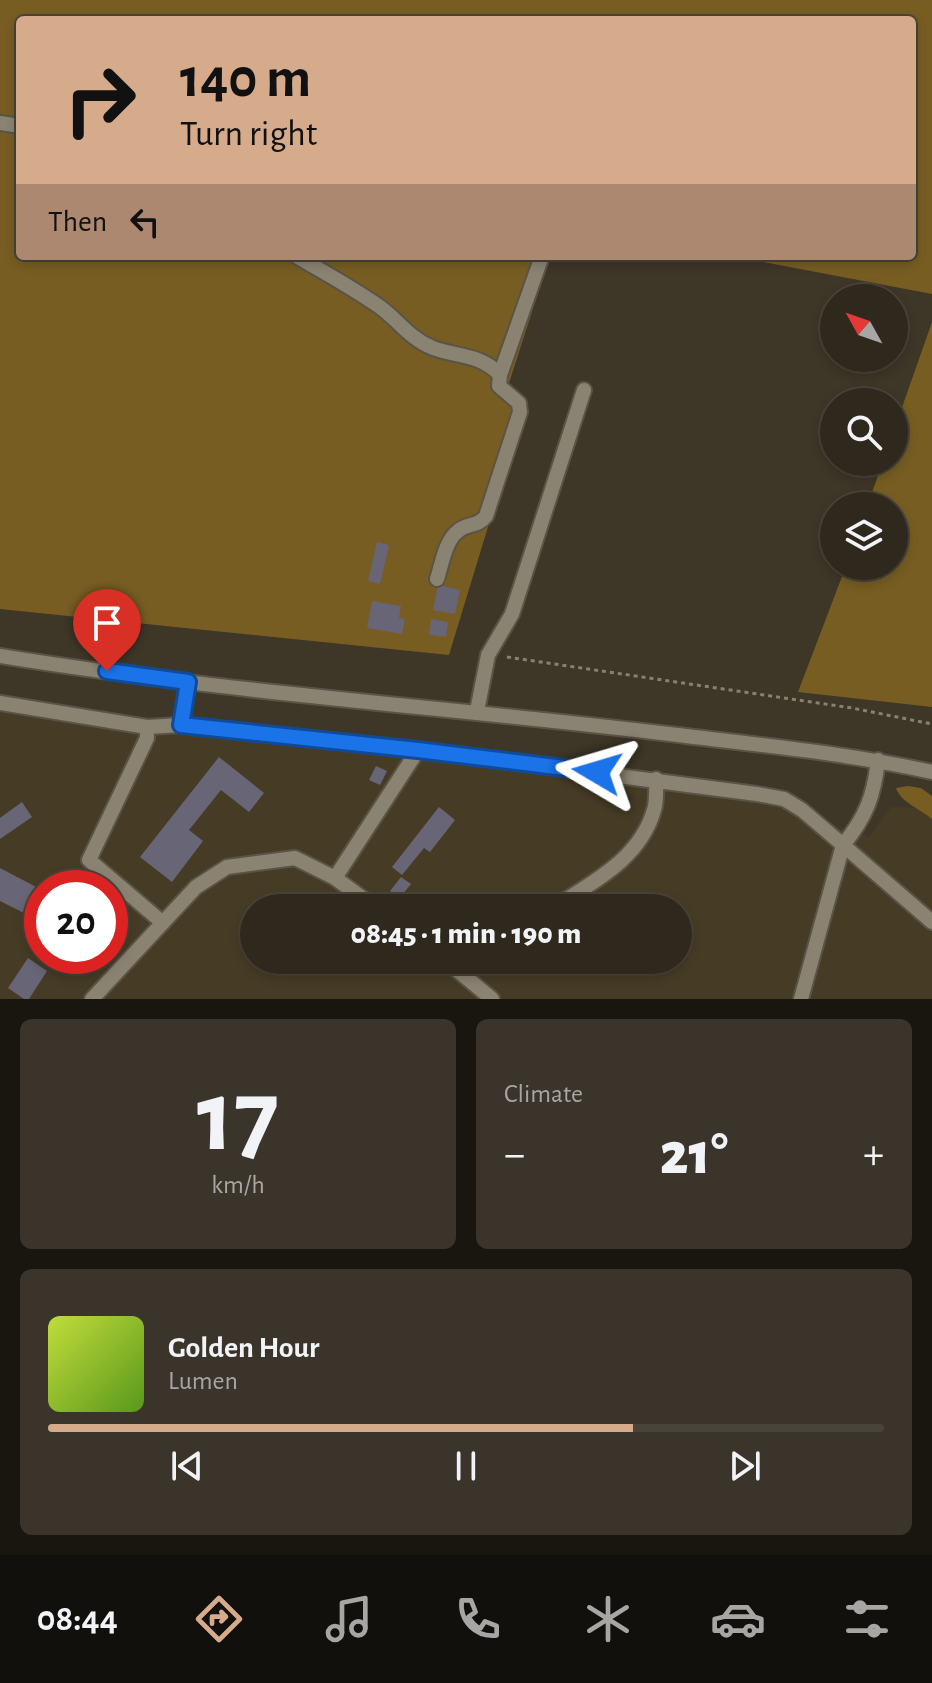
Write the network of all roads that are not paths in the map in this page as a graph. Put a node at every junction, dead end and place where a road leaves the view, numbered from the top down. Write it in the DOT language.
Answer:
graph roads {
  1 [pos="303,260"];
  2 [pos="541,260"];
  3 [pos="500,375"];
  4 [pos="584,390"];
  5 [pos="437,579"];
  6 [pos="0,656"];
  7 [pos="188,682"];
  8 [pos="0,703"];
  9 [pos="477,711"];
  10 [pos="181,725"];
  11 [pos="147,727"];
  12 [pos="418,750"];
  13 [pos="878,760"];
  14 [pos="932,772"];
  15 [pos="656,779"];
  16 [pos="843,845"];
  17 [pos="335,878"];
  18 [pos="357,894"];
  19 [pos="574,894"];
  20 [pos="932,922"];
  21 [pos="163,923"];
  22 [pos="467,974"];
  23 [pos="92,999"];
  24 [pos="492,999"];
  25 [pos="801,999"];
  1 -- 3 [label="lane"];
  2 -- 3 [label="lane"];
  3 -- 5 [label="lane"];
  4 -- 9 [label="lane"];
  6 -- 7 [label="lane"];
  7 -- 9 [label="lane"];
  7 -- 10 [label="lane"];
  8 -- 11 [label="lane"];
  9 -- 13 [label="lane"];
  10 -- 11 [label="lane"];
  10 -- 12 [label="lane"];
  11 -- 21 [label="lane"];
  12 -- 15 [label="lane"];
  12 -- 17 [label="lane"];
  13 -- 14 [label="lane"];
  13 -- 16 [label="lane"];
  15 -- 16 [label="lane"];
  15 -- 19 [label="lane"];
  16 -- 20 [label="lane"];
  16 -- 25 [label="lane"];
  17 -- 18 [label="lane"];
  17 -- 21 [label="lane"];
  21 -- 23 [label="lane"];
  22 -- 24 [label="lane"];
}
